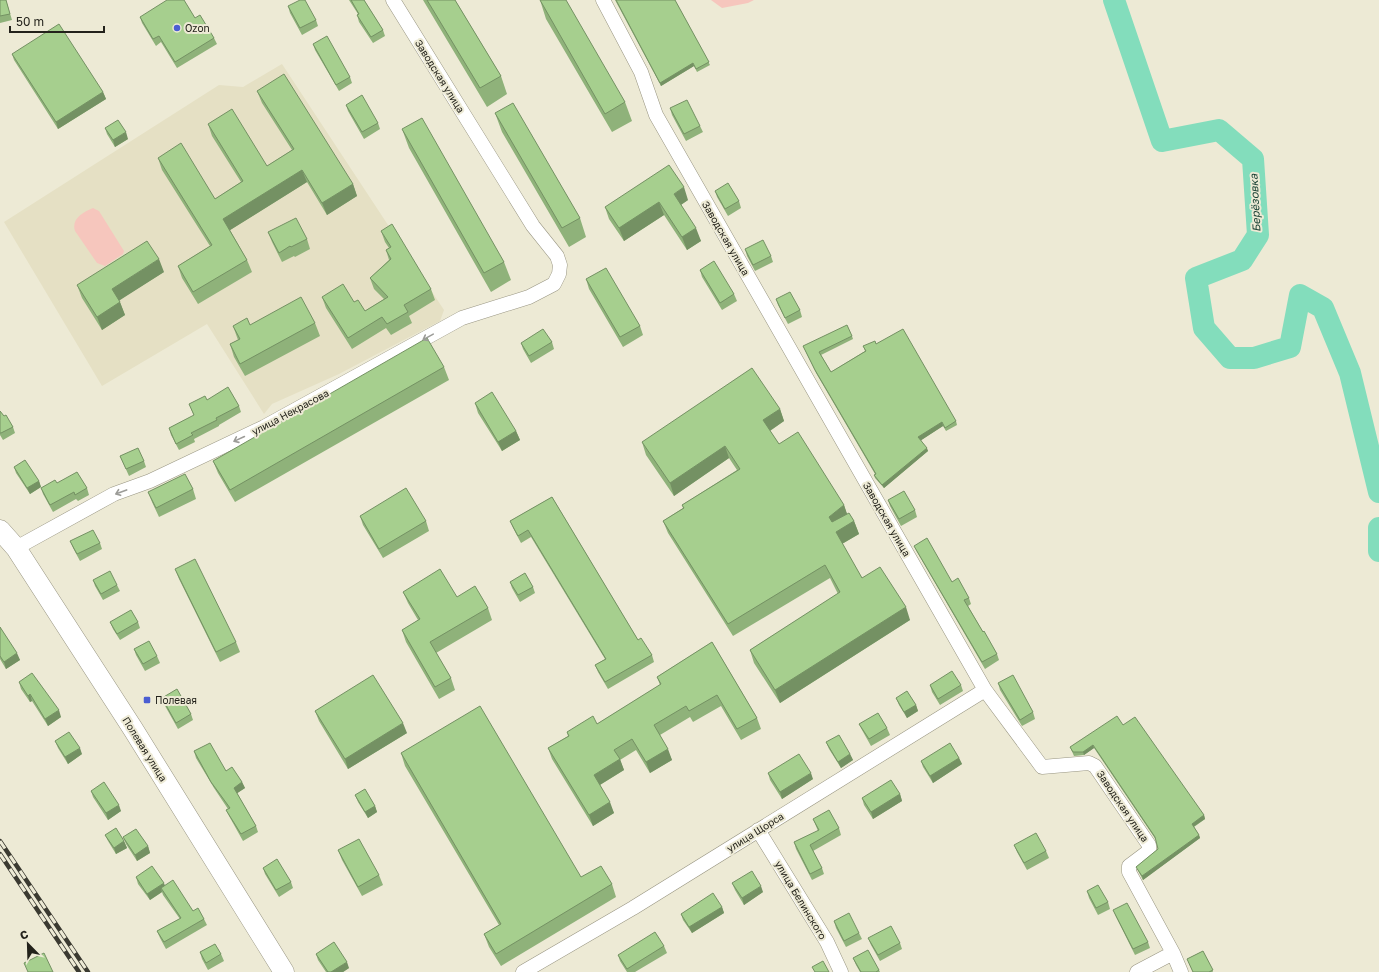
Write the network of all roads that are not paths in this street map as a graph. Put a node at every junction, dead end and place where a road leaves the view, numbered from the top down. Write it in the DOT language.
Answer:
graph roads {
  1 [pos="393,0"];
  2 [pos="603,0"];
  3 [pos="559,274"];
  4 [pos="0,530"];
  5 [pos="16,548"];
  6 [pos="985,690"];
  7 [pos="758,830"];
  8 [pos="1173,953"];
  9 [pos="284,972"];
  10 [pos="523,972"];
  11 [pos="841,972"];
  12 [pos="1137,972"];
  13 [pos="1181,972"];
  1 -- 3 [label="street, Заводская улица"];
  2 -- 6 [label="street, Заводская улица"];
  3 -- 5 [label="street, улица Некрасова, one-way"];
  4 -- 5 [label="street, Полевая улица"];
  5 -- 9 [label="street, Полевая улица"];
  6 -- 7 [label="street, улица Щорса"];
  6 -- 8 [label="street, Заводская улица"];
  7 -- 10 [label="street, улица Щорса"];
  7 -- 11 [label="street, улица Белинского"];
  8 -- 12 [label="street"];
  8 -- 13 [label="street, Заводская улица"];
}
